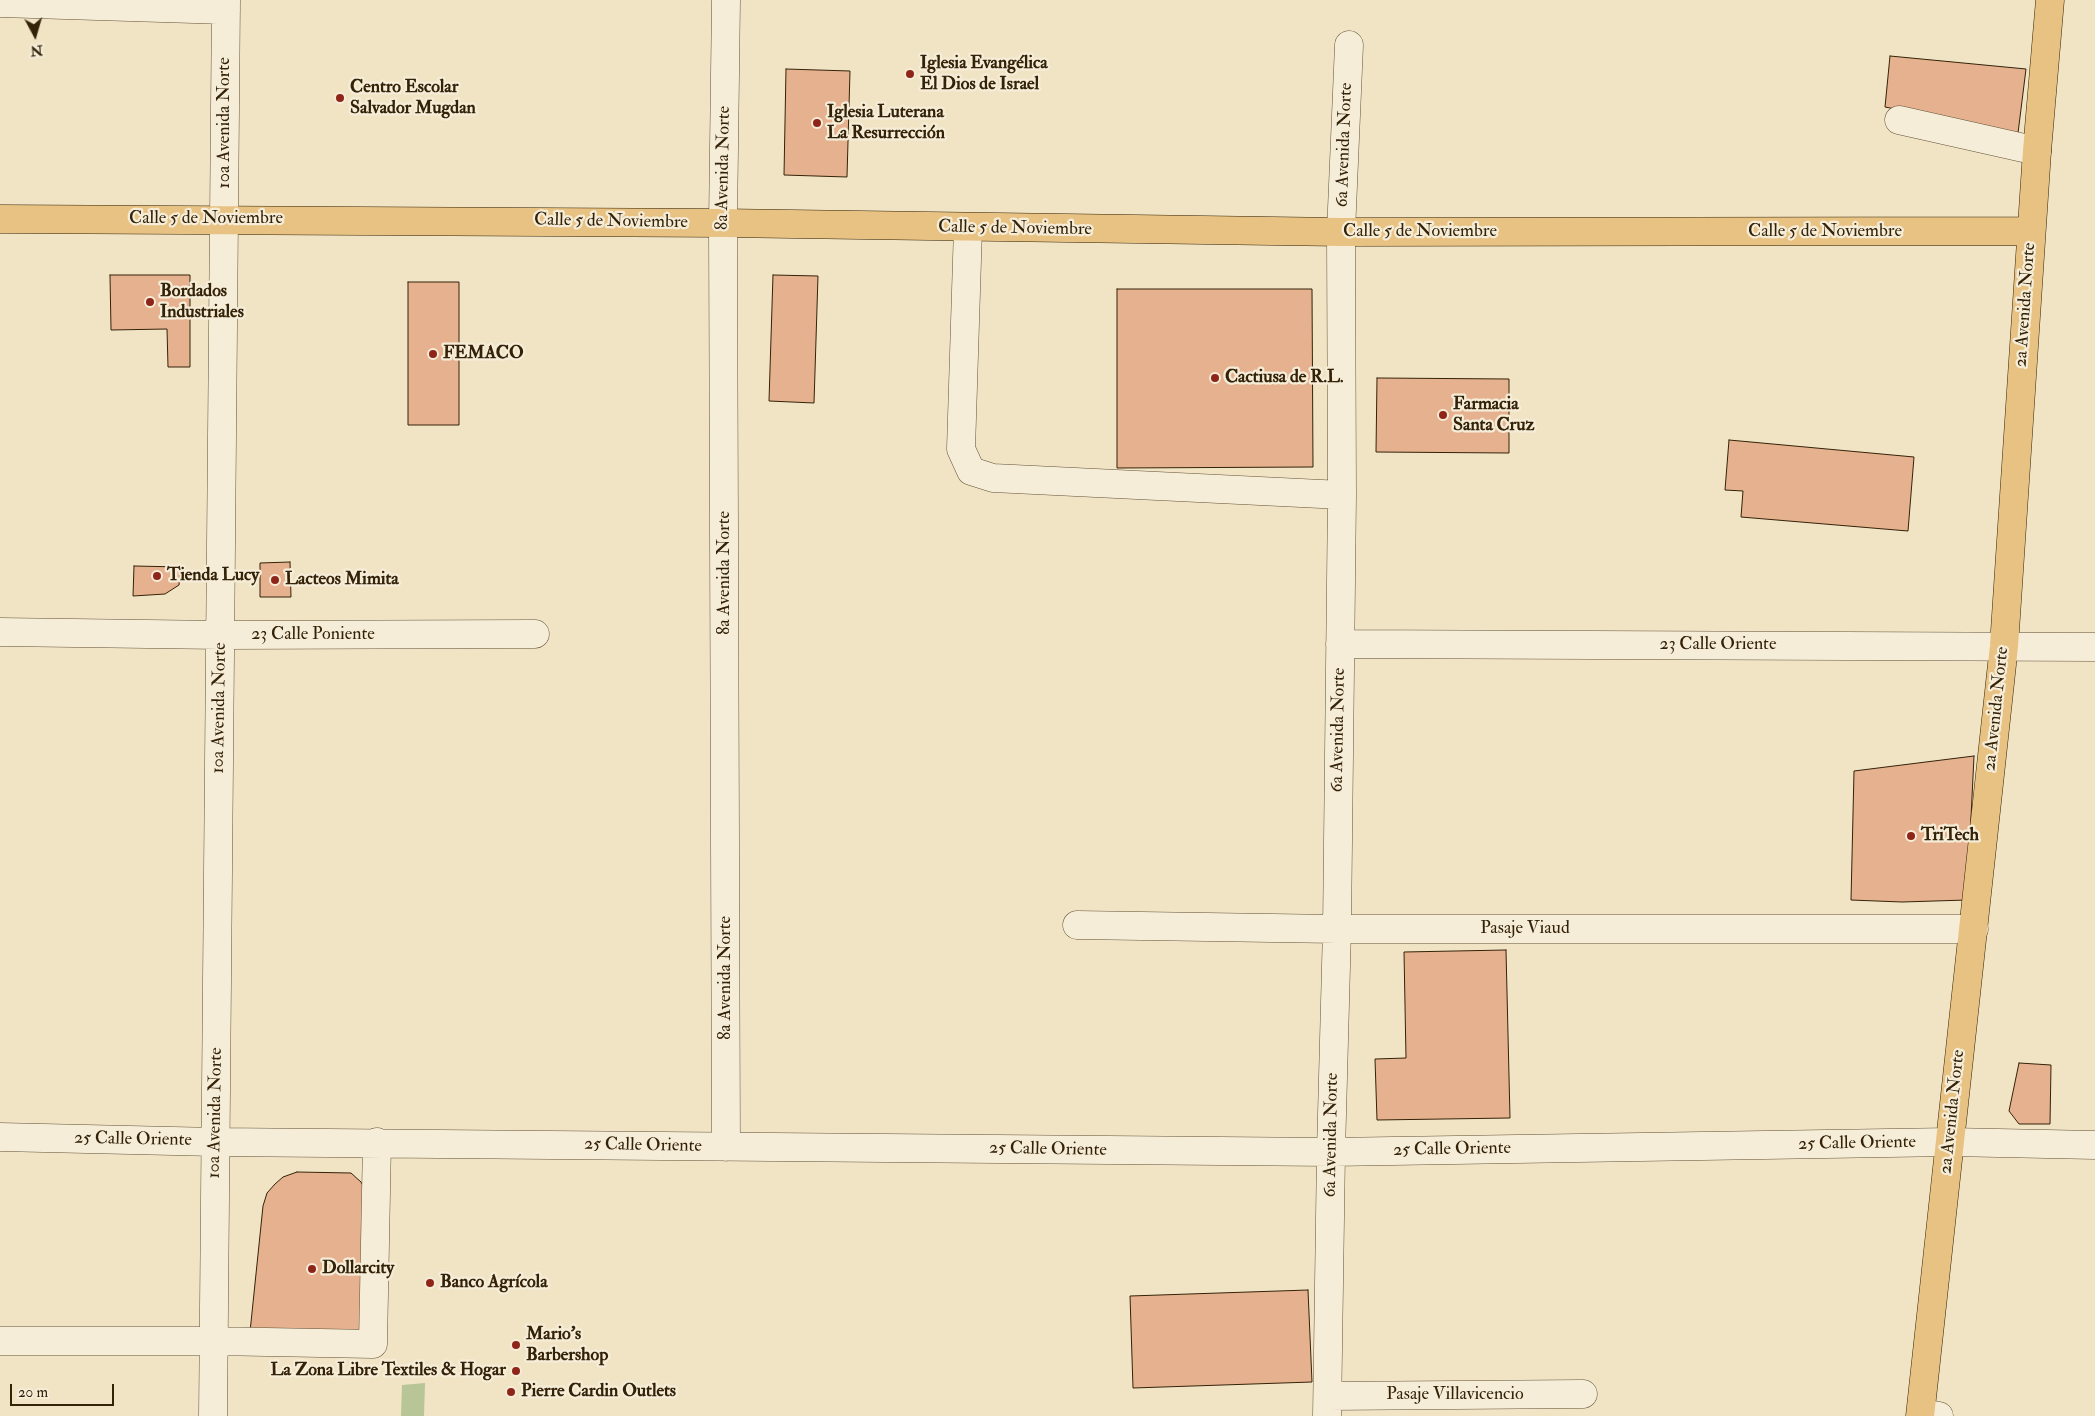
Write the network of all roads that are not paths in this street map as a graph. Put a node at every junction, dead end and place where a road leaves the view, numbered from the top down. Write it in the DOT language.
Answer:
graph roads {
  1 [pos="726,0"];
  2 [pos="2050,0"];
  3 [pos="0,3"];
  4 [pos="226,5"];
  5 [pos="1349,45"];
  6 [pos="1899,120"];
  7 [pos="2036,151"];
  8 [pos="0,219"];
  9 [pos="225,219"];
  10 [pos="724,224"];
  11 [pos="968,228"];
  12 [pos="2031,231"];
  13 [pos="1341,232"];
  14 [pos="1342,495"];
  15 [pos="0,632"];
  16 [pos="535,634"];
  17 [pos="221,635"];
  18 [pos="1340,644"];
  19 [pos="2004,646"];
  20 [pos="2095,647"];
  21 [pos="1077,925"];
  22 [pos="1337,929"];
  23 [pos="1974,929"];
  24 [pos="0,1137"];
  25 [pos="216,1142"];
  26 [pos="377,1142"];
  27 [pos="1950,1142"];
  28 [pos="2095,1145"];
  29 [pos="726,1147"];
  30 [pos="1331,1152"];
  31 [pos="0,1341"];
  32 [pos="213,1341"];
  33 [pos="1583,1394"];
  34 [pos="1328,1406"];
  35 [pos="1927,1415"];
  36 [pos="212,1416"];
  1 -- 10 [label="street, 8a Avenida Norte"];
  2 -- 7 [label="main road, 2a Avenida Norte"];
  3 -- 4 [label="street"];
  4 -- 9 [label="street, 10a Avenida Norte"];
  5 -- 13 [label="street, 6a Avenida Norte"];
  6 -- 7 [label="street"];
  7 -- 12 [label="main road, 2a Avenida Norte"];
  8 -- 9 [label="main road, Calle 5 de Noviembre"];
  9 -- 10 [label="main road, Calle 5 de Noviembre"];
  9 -- 17 [label="street, 10a Avenida Norte"];
  10 -- 11 [label="main road, Calle 5 de Noviembre"];
  10 -- 29 [label="street, 8a Avenida Norte"];
  11 -- 13 [label="main road, Calle 5 de Noviembre"];
  11 -- 14 [label="street"];
  12 -- 13 [label="main road, Calle 5 de Noviembre"];
  12 -- 19 [label="main road, 2a Avenida Norte"];
  13 -- 14 [label="street, 6a Avenida Norte"];
  14 -- 18 [label="street, 6a Avenida Norte"];
  15 -- 17 [label="street, 23 Calle Poniente"];
  16 -- 17 [label="street, 23 Calle Poniente"];
  17 -- 25 [label="street, 10a Avenida Norte"];
  18 -- 19 [label="street, 23 Calle Oriente"];
  18 -- 22 [label="street, 6a Avenida Norte"];
  19 -- 20 [label="street, 23 Calle Oriente"];
  19 -- 23 [label="main road, 2a Avenida Norte"];
  21 -- 22 [label="street, Pasaje Viaud"];
  22 -- 23 [label="street, Pasaje Viaud"];
  22 -- 30 [label="street, 6a Avenida Norte"];
  23 -- 27 [label="main road, 2a Avenida Norte"];
  24 -- 25 [label="street, 25 Calle Oriente"];
  25 -- 26 [label="street, 25 Calle Oriente"];
  25 -- 32 [label="street, 10a Avenida Norte"];
  26 -- 29 [label="street, 25 Calle Oriente"];
  26 -- 32 [label="street"];
  27 -- 28 [label="street, 25 Calle Oriente"];
  27 -- 30 [label="street, 25 Calle Oriente"];
  27 -- 35 [label="main road, 2a Avenida Norte"];
  29 -- 30 [label="street, 25 Calle Oriente"];
  30 -- 34 [label="street, 6a Avenida Norte"];
  31 -- 32 [label="street"];
  32 -- 36 [label="street, 10a Avenida Norte"];
  33 -- 34 [label="street, Pasaje Villavicencio"];
}
